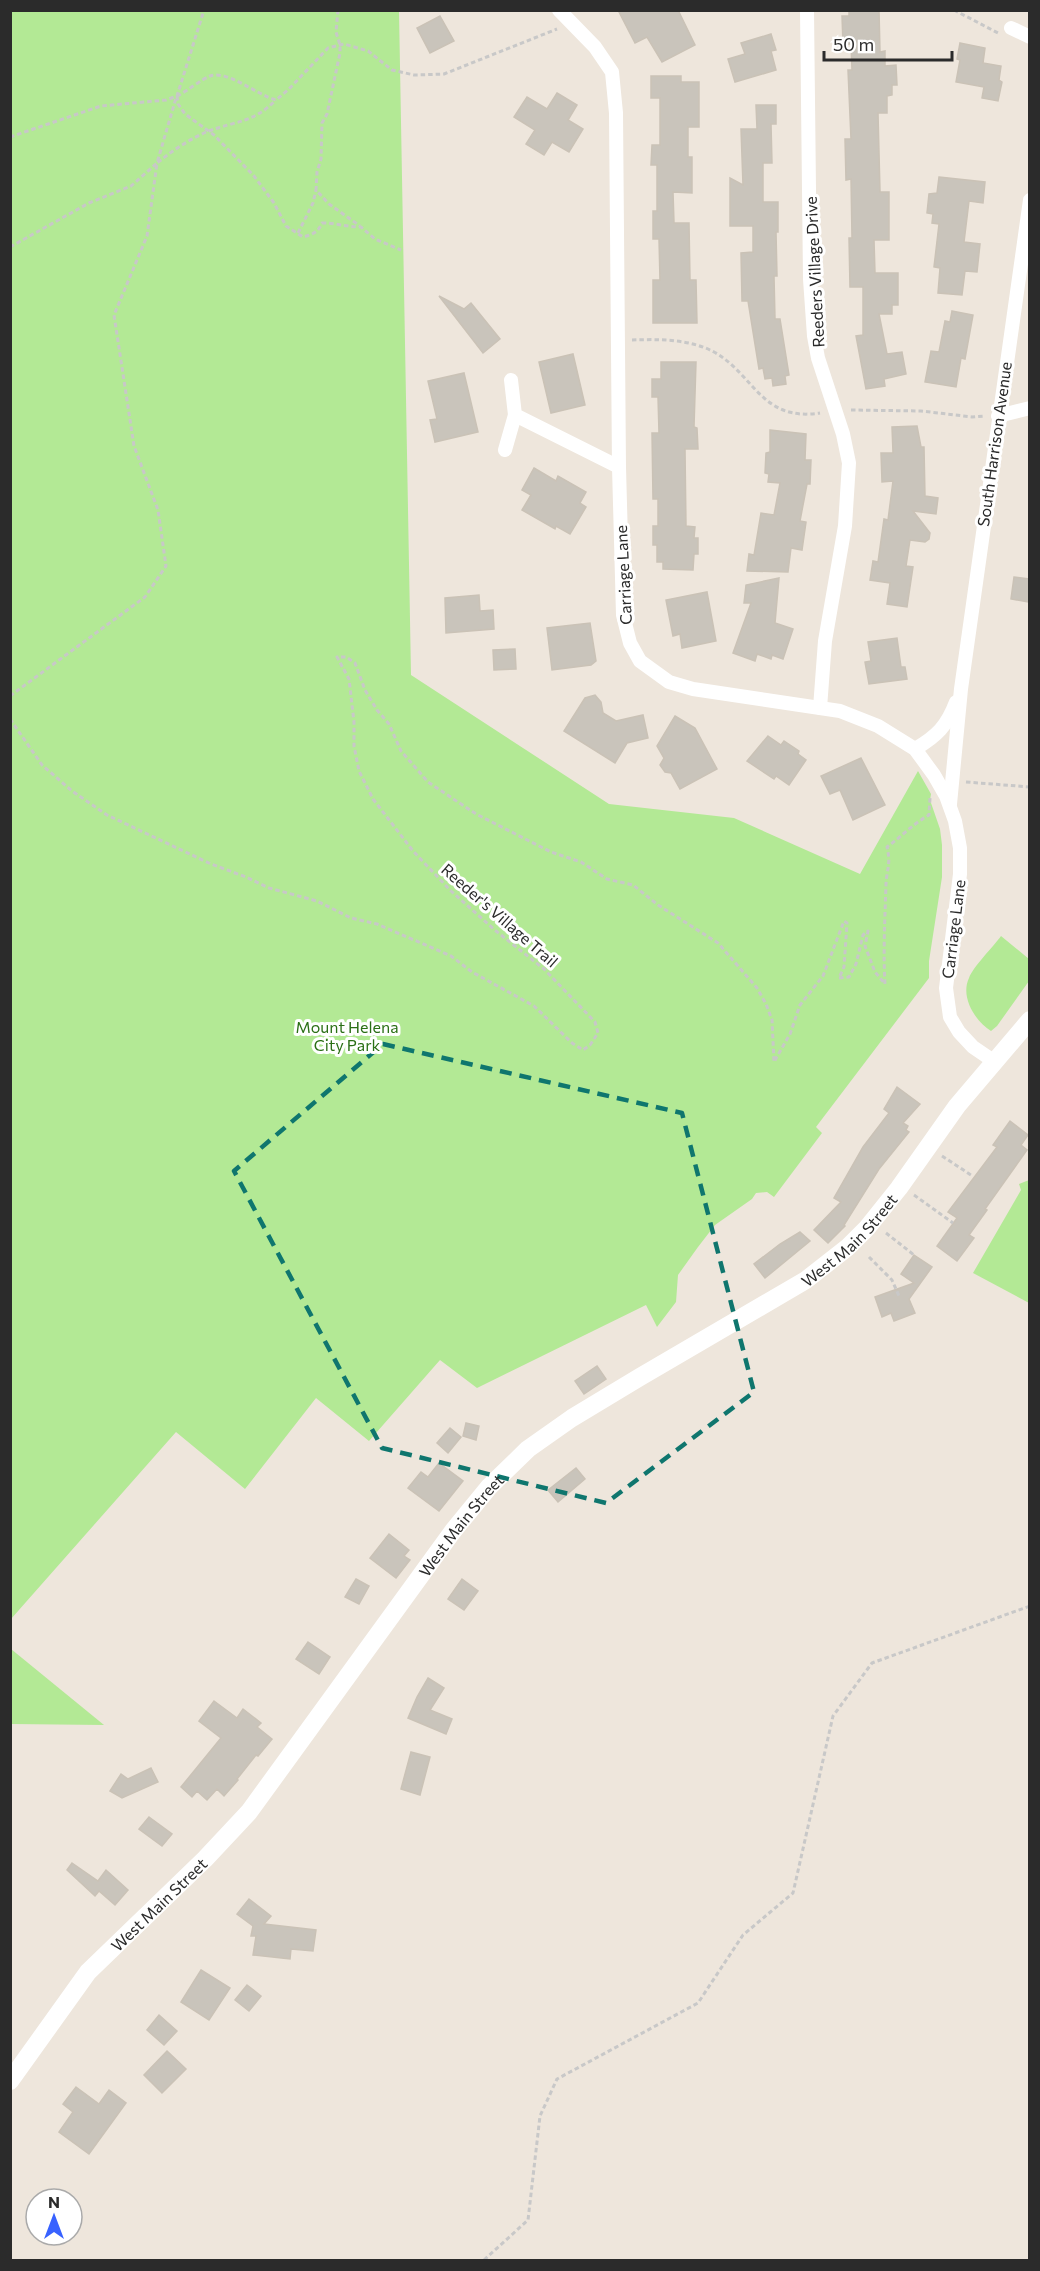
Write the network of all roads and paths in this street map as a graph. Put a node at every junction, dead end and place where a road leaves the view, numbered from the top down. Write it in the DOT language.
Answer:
graph roads {
  1 [pos="204,10"];
  2 [pos="338,10"];
  3 [pos="559,10"];
  4 [pos="807,10"];
  5 [pos="954,10"];
  6 [pos="572,24"];
  7 [pos="1008,32"];
  8 [pos="1029,37"];
  9 [pos="340,45"];
  10 [pos="177,96"];
  11 [pos="276,100"];
  12 [pos="208,131"];
  13 [pos="10,137"];
  14 [pos="157,163"];
  15 [pos="316,190"];
  16 [pos="1029,200"];
  17 [pos="361,227"];
  18 [pos="298,233"];
  19 [pos="10,247"];
  20 [pos="401,250"];
  21 [pos="619,340"];
  22 [pos="511,380"];
  23 [pos="1029,408"];
  24 [pos="836,411"];
  25 [pos="515,415"];
  26 [pos="998,416"];
  27 [pos="505,450"];
  28 [pos="619,467"];
  29 [pos="961,689"];
  30 [pos="10,696"];
  31 [pos="820,708"];
  32 [pos="10,719"];
  33 [pos="915,749"];
  34 [pos="934,775"];
  35 [pos="962,782"];
  36 [pos="1029,787"];
  37 [pos="950,807"];
  38 [pos="1029,1020"];
  39 [pos="995,1062"];
  40 [pos="942,1155"];
  41 [pos="971,1175"];
  42 [pos="914,1195"];
  43 [pos="953,1223"];
  44 [pos="886,1233"];
  45 [pos="914,1255"];
  46 [pos="869,1257"];
  47 [pos="899,1296"];
  48 [pos="1029,1606"];
  49 [pos="10,2081"];
  50 [pos="484,2260"];
  1 -- 10 [label="path"];
  2 -- 9 [label="path"];
  3 -- 6 [label="street, Carriage Lane"];
  4 -- 24 [label="street, Reeders Village Drive"];
  5 -- 7 [label="path"];
  6 -- 9 [label="path"];
  6 -- 21 [label="street, Carriage Lane"];
  7 -- 8 [label="street"];
  9 -- 11 [label="path"];
  9 -- 15 [label="path"];
  10 -- 11 [label="path"];
  10 -- 12 [label="path"];
  10 -- 13 [label="path"];
  10 -- 14 [label="path"];
  11 -- 12 [label="path"];
  12 -- 14 [label="path"];
  12 -- 18 [label="path"];
  14 -- 19 [label="path"];
  14 -- 30 [label="path"];
  15 -- 17 [label="path"];
  15 -- 18 [label="path"];
  16 -- 26 [label="street, South Harrison Avenue"];
  17 -- 18 [label="path"];
  17 -- 20 [label="path"];
  21 -- 24 [label="path"];
  21 -- 28 [label="street, Carriage Lane"];
  22 -- 25 [label="street"];
  23 -- 26 [label="street"];
  24 -- 26 [label="path"];
  24 -- 31 [label="street, Reeders Village Drive"];
  25 -- 27 [label="street"];
  25 -- 28 [label="street"];
  26 -- 29 [label="street, South Harrison Avenue"];
  28 -- 31 [label="street, Carriage Lane"];
  29 -- 33 [label="street, South Harrison Avenue"];
  29 -- 37 [label="street, South Harrison Avenue"];
  31 -- 33 [label="street, Carriage Lane"];
  32 -- 34 [label="path, Reeder's Village Trail"];
  33 -- 34 [label="street, Carriage Lane"];
  34 -- 37 [label="street, Carriage Lane"];
  35 -- 36 [label="path"];
  37 -- 39 [label="street, Carriage Lane"];
  38 -- 39 [label="street, West Main Street"];
  39 -- 49 [label="street, West Main Street"];
  40 -- 41 [label="path"];
  42 -- 43 [label="path"];
  44 -- 45 [label="path"];
  46 -- 47 [label="path"];
  48 -- 50 [label="path"];
}
